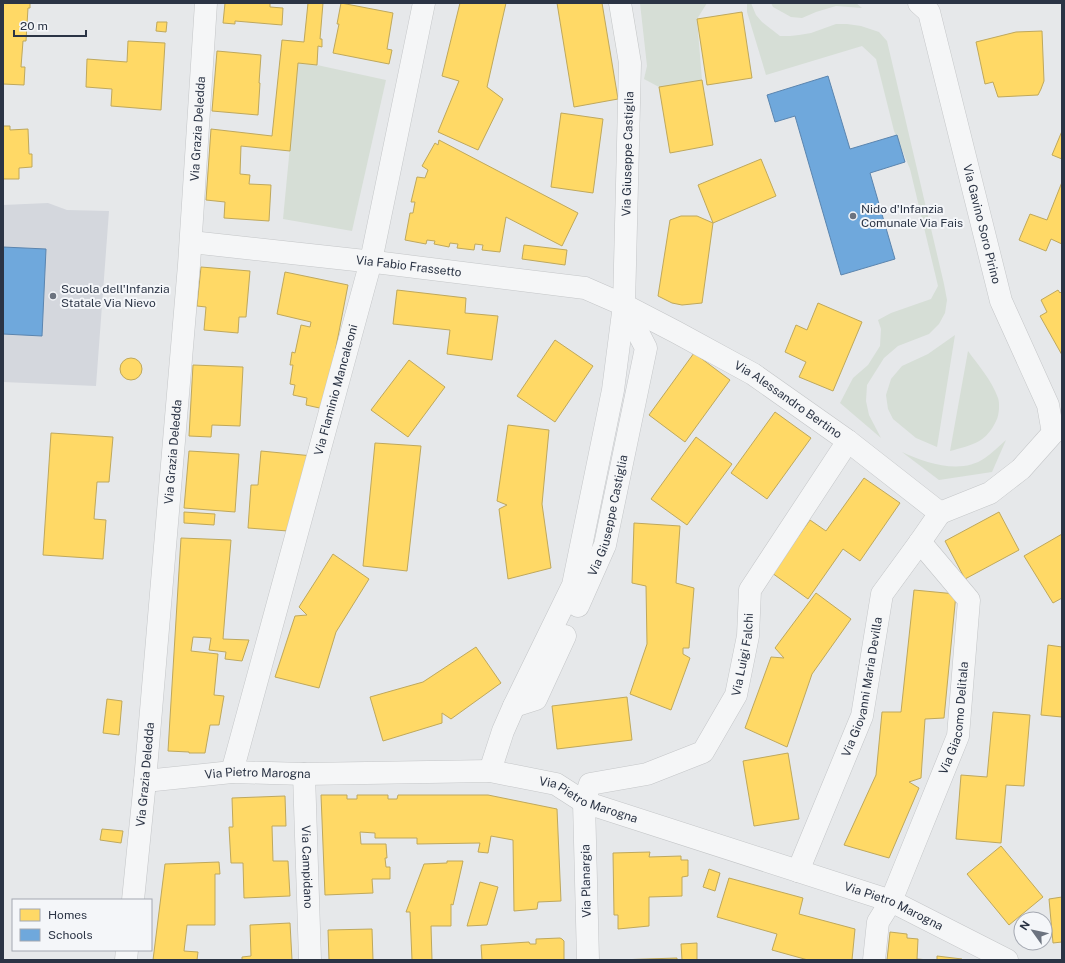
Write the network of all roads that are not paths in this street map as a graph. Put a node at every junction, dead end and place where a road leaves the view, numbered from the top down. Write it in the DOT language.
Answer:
graph roads {
  1 [pos="206,3"];
  2 [pos="424,3"];
  3 [pos="620,3"];
  4 [pos="919,3"];
  5 [pos="191,242"];
  6 [pos="370,261"];
  7 [pos="624,305"];
  8 [pos="1057,434"];
  9 [pos="848,441"];
  10 [pos="940,513"];
  11 [pos="920,542"];
  12 [pos="490,771"];
  13 [pos="232,772"];
  14 [pos="304,774"];
  15 [pos="145,781"];
  16 [pos="584,802"];
  17 [pos="798,870"];
  18 [pos="133,899"];
  19 [pos="891,901"];
  20 [pos="310,960"];
  21 [pos="588,960"];
  22 [pos="874,960"];
  23 [pos="1007,960"];
  1 -- 5 [label="street, Via Grazia Deledda"];
  2 -- 6 [label="street, Via Flaminio Mancaleoni"];
  3 -- 7 [label="street, Via Giuseppe Castiglia"];
  4 -- 8 [label="street, Via Gavino Soro Pirino"];
  5 -- 6 [label="street, Via Fabio Frassetto"];
  5 -- 15 [label="street, Via Grazia Deledda"];
  6 -- 7 [label="street, Via Fabio Frassetto"];
  6 -- 13 [label="street, Via Flaminio Mancaleoni"];
  7 -- 9 [label="street, Via Alessandro Bertino"];
  7 -- 12 [label="street, Via Giuseppe Castiglia"];
  8 -- 10 [label="street"];
  9 -- 10 [label="street, Via Alessandro Bertino"];
  9 -- 16 [label="street, Via Luigi Falchi"];
  10 -- 11 [label="street, Via Giovanni Maria Devilla"];
  11 -- 17 [label="street, Via Giovanni Maria Devilla"];
  11 -- 19 [label="street, Via Giacomo Delitala"];
  12 -- 14 [label="street, Via Pietro Marogna"];
  12 -- 16 [label="street, Via Pietro Marogna"];
  13 -- 14 [label="street, Via Pietro Marogna"];
  13 -- 15 [label="street, Via Pietro Marogna"];
  14 -- 20 [label="street, Via Campidano"];
  15 -- 18 [label="street, Via Grazia Deledda"];
  16 -- 17 [label="street, Via Pietro Marogna"];
  16 -- 21 [label="street, Via Planargia"];
  17 -- 19 [label="street, Via Pietro Marogna"];
  19 -- 22 [label="street, Via Giacomo Delitala"];
  19 -- 23 [label="street, Via Pietro Marogna"];
}
